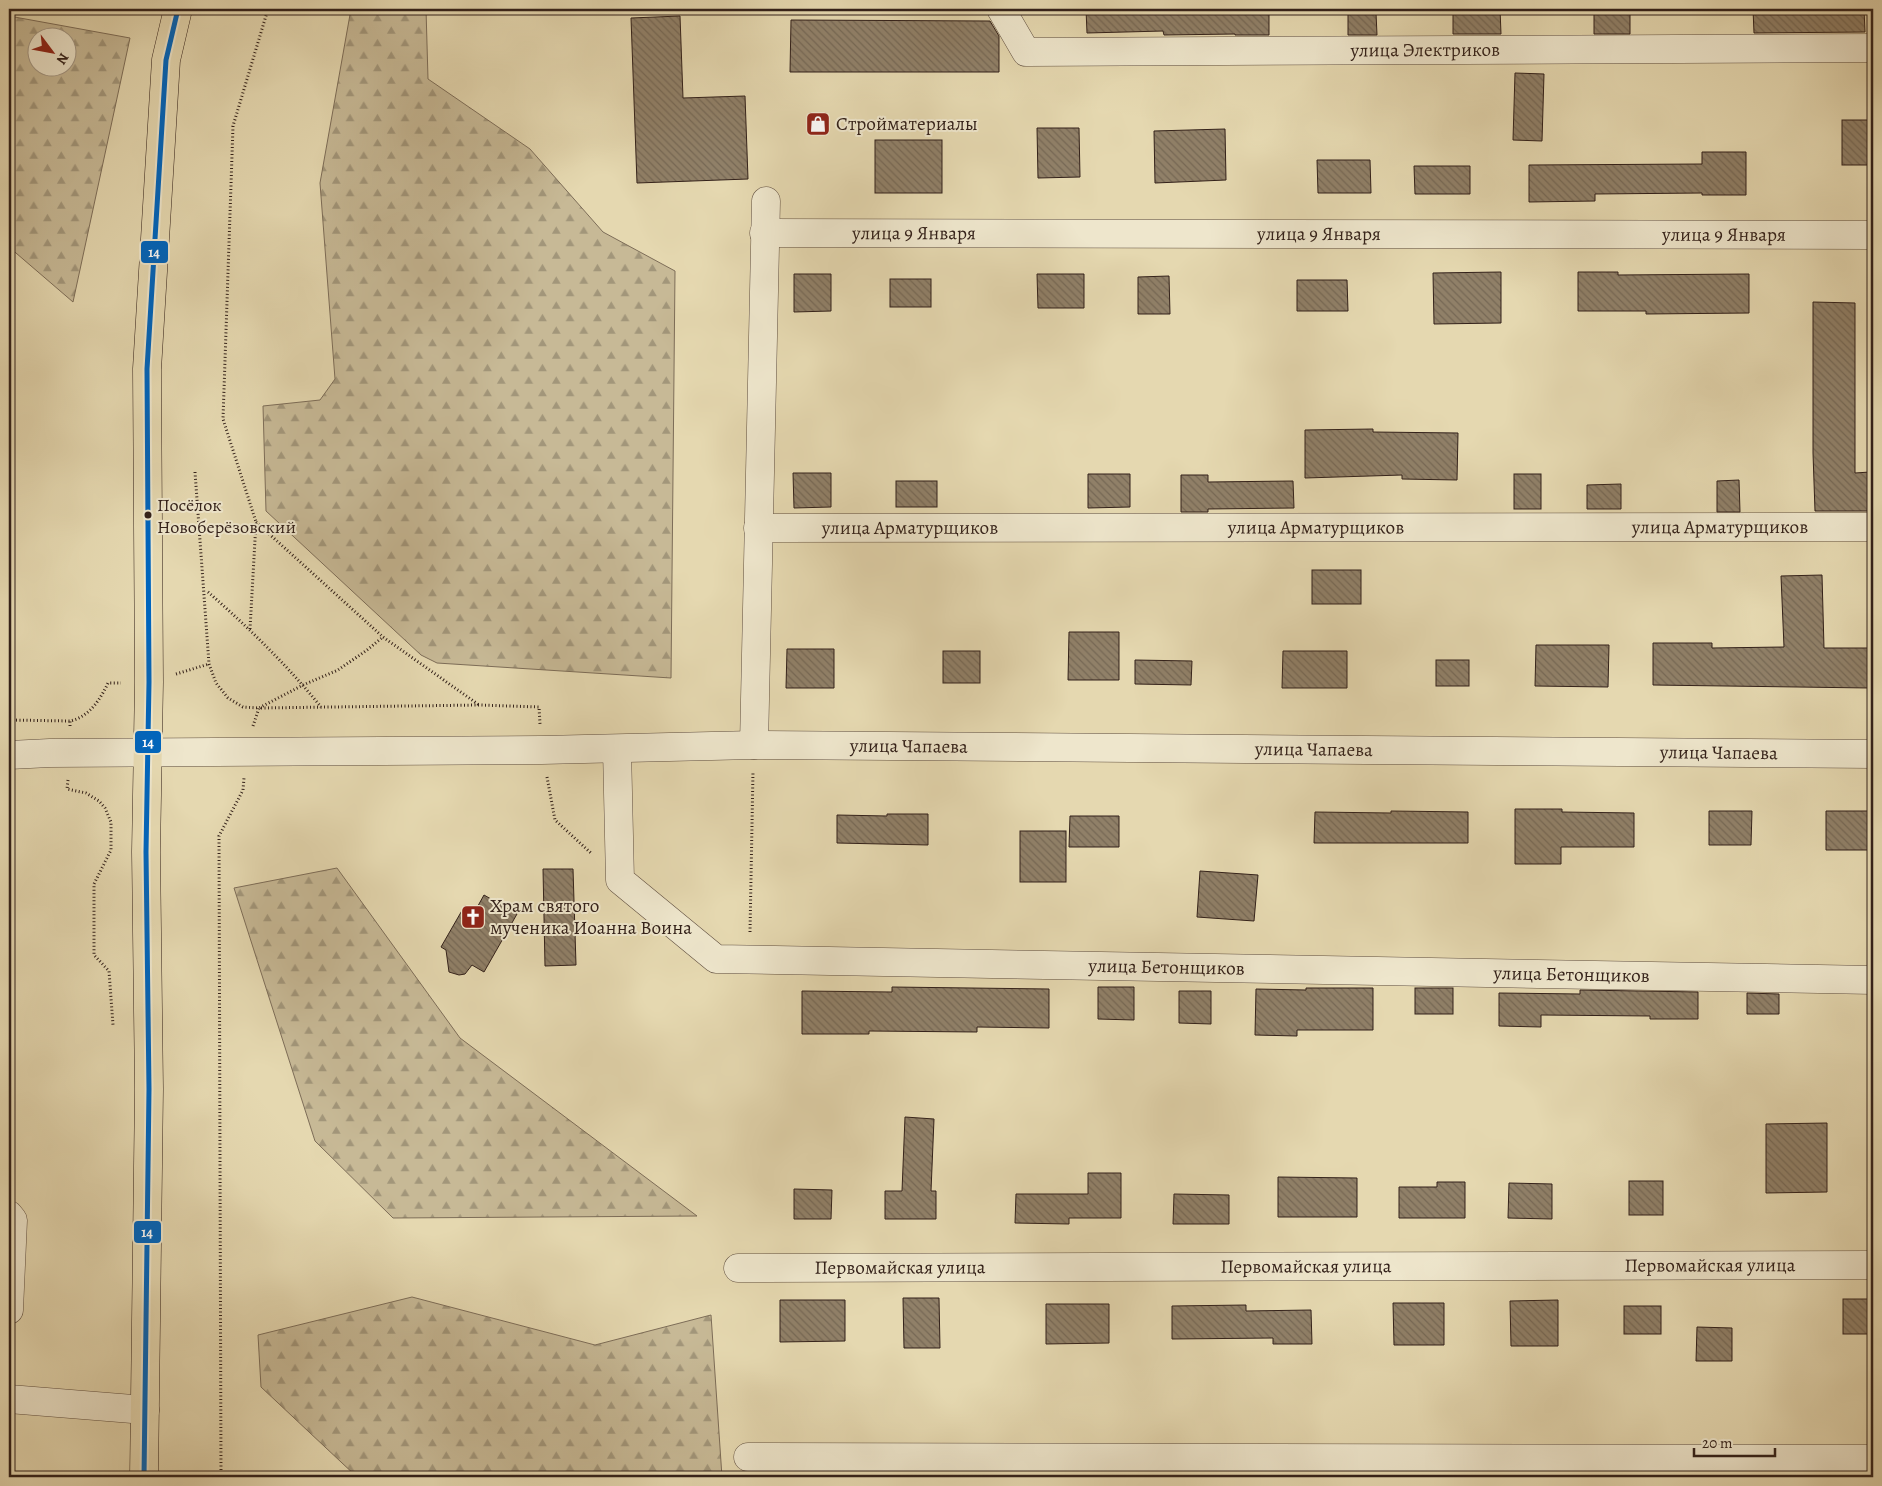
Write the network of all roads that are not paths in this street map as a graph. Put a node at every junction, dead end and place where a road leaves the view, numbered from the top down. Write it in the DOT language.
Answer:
graph roads {
  1 [pos="178,9"];
  2 [pos="1001,9"];
  3 [pos="1873,48"];
  4 [pos="766,201"];
  5 [pos="764,233"];
  6 [pos="1873,235"];
  7 [pos="1873,527"];
  8 [pos="758,528"];
  9 [pos="754,745"];
  10 [pos="617,748"];
  11 [pos="148,753"];
  12 [pos="1873,754"];
  13 [pos="9,755"];
  14 [pos="1873,980"];
  15 [pos="9,1215"];
  16 [pos="1873,1265"];
  17 [pos="738,1268"];
  18 [pos="9,1310"];
  19 [pos="9,1399"];
  20 [pos="145,1410"];
  21 [pos="748,1456"];
  22 [pos="1873,1459"];
  23 [pos="144,1477"];
  1 -- 11 [label="main road"];
  2 -- 3 [label="street, улица Электриков"];
  4 -- 5 [label="street"];
  5 -- 6 [label="street, улица 9 Января"];
  5 -- 8 [label="street"];
  7 -- 8 [label="street, улица Арматурщиков"];
  8 -- 9 [label="street"];
  9 -- 10 [label="street, улица Чапаева"];
  9 -- 12 [label="street, улица Чапаева"];
  10 -- 11 [label="street, улица Чапаева"];
  10 -- 14 [label="street, улица Бетонщиков"];
  11 -- 13 [label="street, улица Чапаева"];
  11 -- 20 [label="main road"];
  15 -- 18 [label="street"];
  16 -- 17 [label="street, Первомайская улица"];
  19 -- 20 [label="street"];
  20 -- 23 [label="main road"];
  21 -- 22 [label="street"];
}
